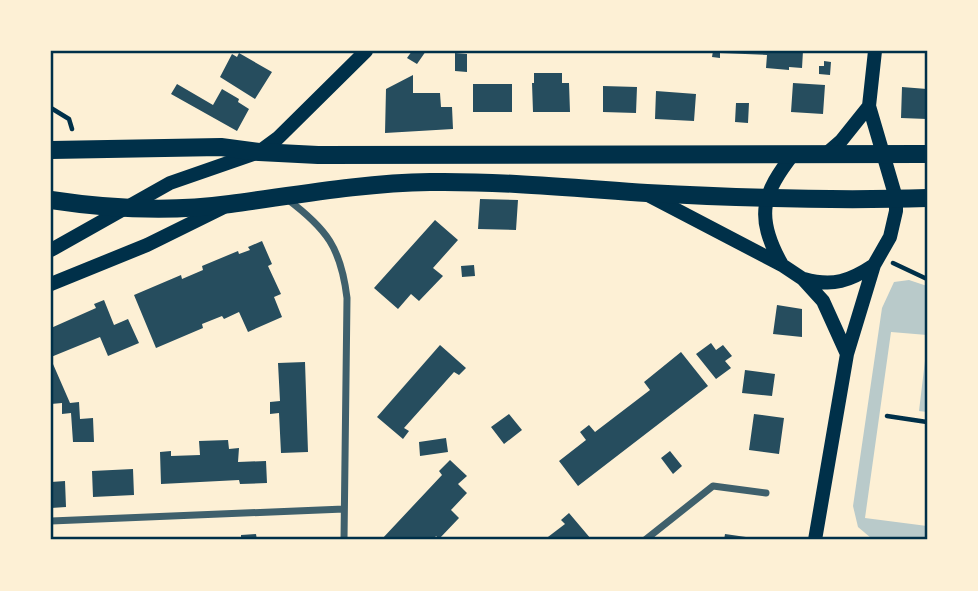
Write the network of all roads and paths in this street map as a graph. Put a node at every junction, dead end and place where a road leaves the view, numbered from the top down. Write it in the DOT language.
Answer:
graph roads {
  1 [pos="366,51"];
  2 [pos="875,51"];
  3 [pos="869,106"];
  4 [pos="51,108"];
  5 [pos="79,149"];
  6 [pos="51,150"];
  7 [pos="259,152"];
  8 [pos="794,153"];
  9 [pos="827,154"];
  10 [pos="884,154"];
  11 [pos="927,154"];
  12 [pos="644,193"];
  13 [pos="282,195"];
  14 [pos="766,198"];
  15 [pos="895,198"];
  16 [pos="927,198"];
  17 [pos="51,200"];
  18 [pos="229,204"];
  19 [pos="124,208"];
  20 [pos="51,250"];
  21 [pos="877,260"];
  22 [pos="782,265"];
  23 [pos="803,279"];
  24 [pos="927,279"];
  25 [pos="51,284"];
  26 [pos="847,354"];
  27 [pos="887,416"];
  28 [pos="927,422"];
  29 [pos="766,493"];
  30 [pos="344,509"];
  31 [pos="51,522"];
  32 [pos="344,540"];
  33 [pos="645,540"];
  34 [pos="815,540"];
  1 -- 7 [label="main road"];
  2 -- 3 [label="main road"];
  3 -- 9 [label="main road"];
  3 -- 10 [label="main road"];
  4 -- 5 [label="path"];
  5 -- 6 [label="main road"];
  5 -- 7 [label="main road"];
  7 -- 8 [label="main road"];
  7 -- 19 [label="main road"];
  8 -- 9 [label="main road"];
  8 -- 14 [label="main road"];
  9 -- 10 [label="main road"];
  10 -- 11 [label="main road"];
  10 -- 15 [label="main road"];
  12 -- 13 [label="main road"];
  12 -- 14 [label="main road"];
  12 -- 22 [label="main road"];
  13 -- 18 [label="main road"];
  13 -- 30 [label="street"];
  14 -- 15 [label="main road"];
  14 -- 22 [label="main road"];
  15 -- 16 [label="main road"];
  15 -- 21 [label="main road"];
  17 -- 19 [label="main road"];
  18 -- 19 [label="main road"];
  18 -- 25 [label="main road"];
  19 -- 20 [label="main road"];
  21 -- 23 [label="main road"];
  21 -- 24 [label="path"];
  21 -- 26 [label="main road"];
  22 -- 23 [label="main road"];
  23 -- 26 [label="main road"];
  26 -- 34 [label="main road"];
  27 -- 28 [label="path"];
  29 -- 33 [label="street"];
  30 -- 31 [label="street"];
  30 -- 32 [label="street"];
}
